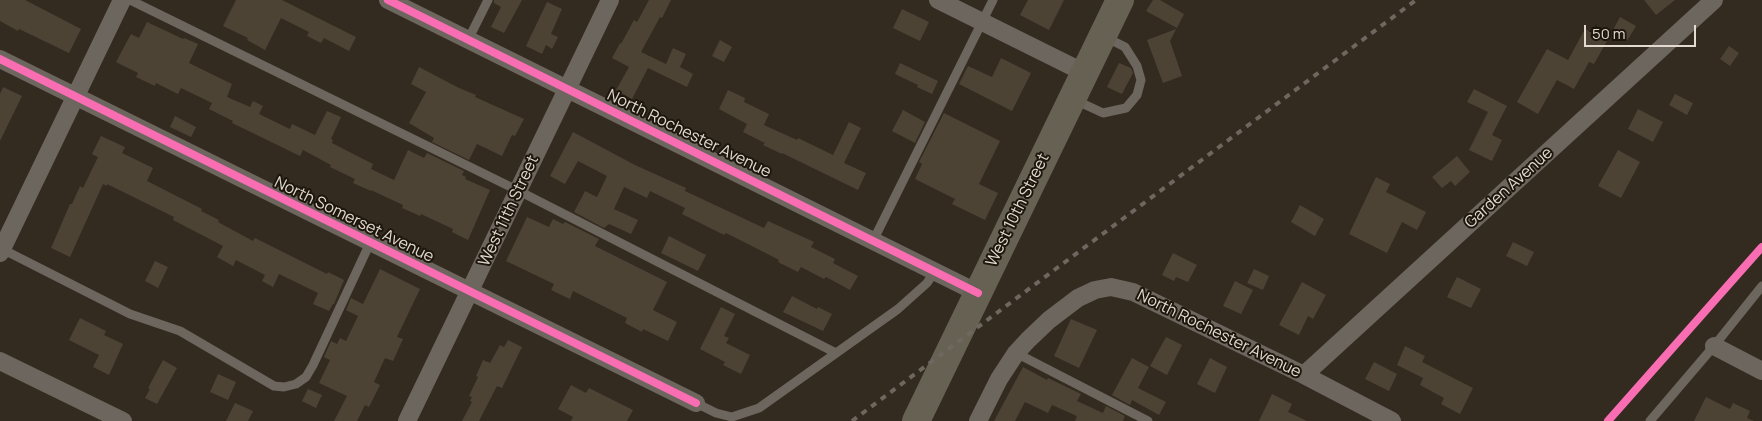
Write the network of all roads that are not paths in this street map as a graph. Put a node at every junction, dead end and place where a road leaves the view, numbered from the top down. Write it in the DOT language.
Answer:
graph roads {
  1 [pos="122,0"];
  2 [pos="130,0"];
  3 [pos="388,0"];
  4 [pos="488,0"];
  5 [pos="610,0"];
  6 [pos="938,0"];
  7 [pos="993,0"];
  8 [pos="1120,0"];
  9 [pos="1714,0"];
  10 [pos="982,22"];
  11 [pos="1103,35"];
  12 [pos="468,40"];
  13 [pos="0,60"];
  14 [pos="1085,73"];
  15 [pos="567,89"];
  16 [pos="76,97"];
  17 [pos="1072,98"];
  18 [pos="518,191"];
  19 [pos="873,240"];
  20 [pos="370,243"];
  21 [pos="1,251"];
  22 [pos="935,271"];
  23 [pos="1762,286"];
  24 [pos="470,293"];
  25 [pos="978,293"];
  26 [pos="1714,346"];
  27 [pos="836,353"];
  28 [pos="1016,353"];
  29 [pos="0,361"];
  30 [pos="1762,371"];
  31 [pos="1304,375"];
  32 [pos="696,403"];
  33 [pos="123,421"];
  34 [pos="407,421"];
  35 [pos="916,421"];
  36 [pos="978,421"];
  37 [pos="1148,421"];
  38 [pos="1392,421"];
  39 [pos="1650,421"];
  1 -- 16 [label="street"];
  2 -- 18 [label="lane"];
  3 -- 12 [label="street, North Rochester Avenue"];
  4 -- 12 [label="lane"];
  5 -- 15 [label="street, West 11th Street"];
  6 -- 10 [label="street"];
  7 -- 10 [label="lane"];
  8 -- 11 [label="main road, West 10th Street"];
  9 -- 31 [label="street, Garden Avenue"];
  10 -- 14 [label="street"];
  10 -- 19 [label="lane"];
  11 -- 14 [label="main road, West 10th Street"];
  11 -- 17 [label="lane"];
  12 -- 15 [label="street, North Rochester Avenue"];
  13 -- 16 [label="street, North Somerset Avenue"];
  14 -- 17 [label="main road, West 10th Street"];
  15 -- 18 [label="street, West 11th Street"];
  15 -- 19 [label="street, North Rochester Avenue"];
  16 -- 20 [label="street, North Somerset Avenue"];
  16 -- 21 [label="street"];
  17 -- 25 [label="main road, West 10th Street"];
  18 -- 24 [label="street, West 11th Street"];
  18 -- 27 [label="lane"];
  19 -- 22 [label="street, North Rochester Avenue"];
  20 -- 21 [label="lane"];
  20 -- 24 [label="street, North Somerset Avenue"];
  22 -- 25 [label="street, North Rochester Avenue"];
  22 -- 27 [label="lane"];
  23 -- 26 [label="lane"];
  24 -- 32 [label="street, North Somerset Avenue"];
  24 -- 34 [label="street, West 11th Street"];
  25 -- 35 [label="main road, West 10th Street"];
  26 -- 30 [label="street"];
  26 -- 39 [label="lane"];
  27 -- 32 [label="lane"];
  28 -- 31 [label="street, North Rochester Avenue"];
  28 -- 36 [label="street, North Rochester Avenue"];
  28 -- 37 [label="lane"];
  29 -- 33 [label="street"];
  31 -- 38 [label="street, North Rochester Avenue"];
}
